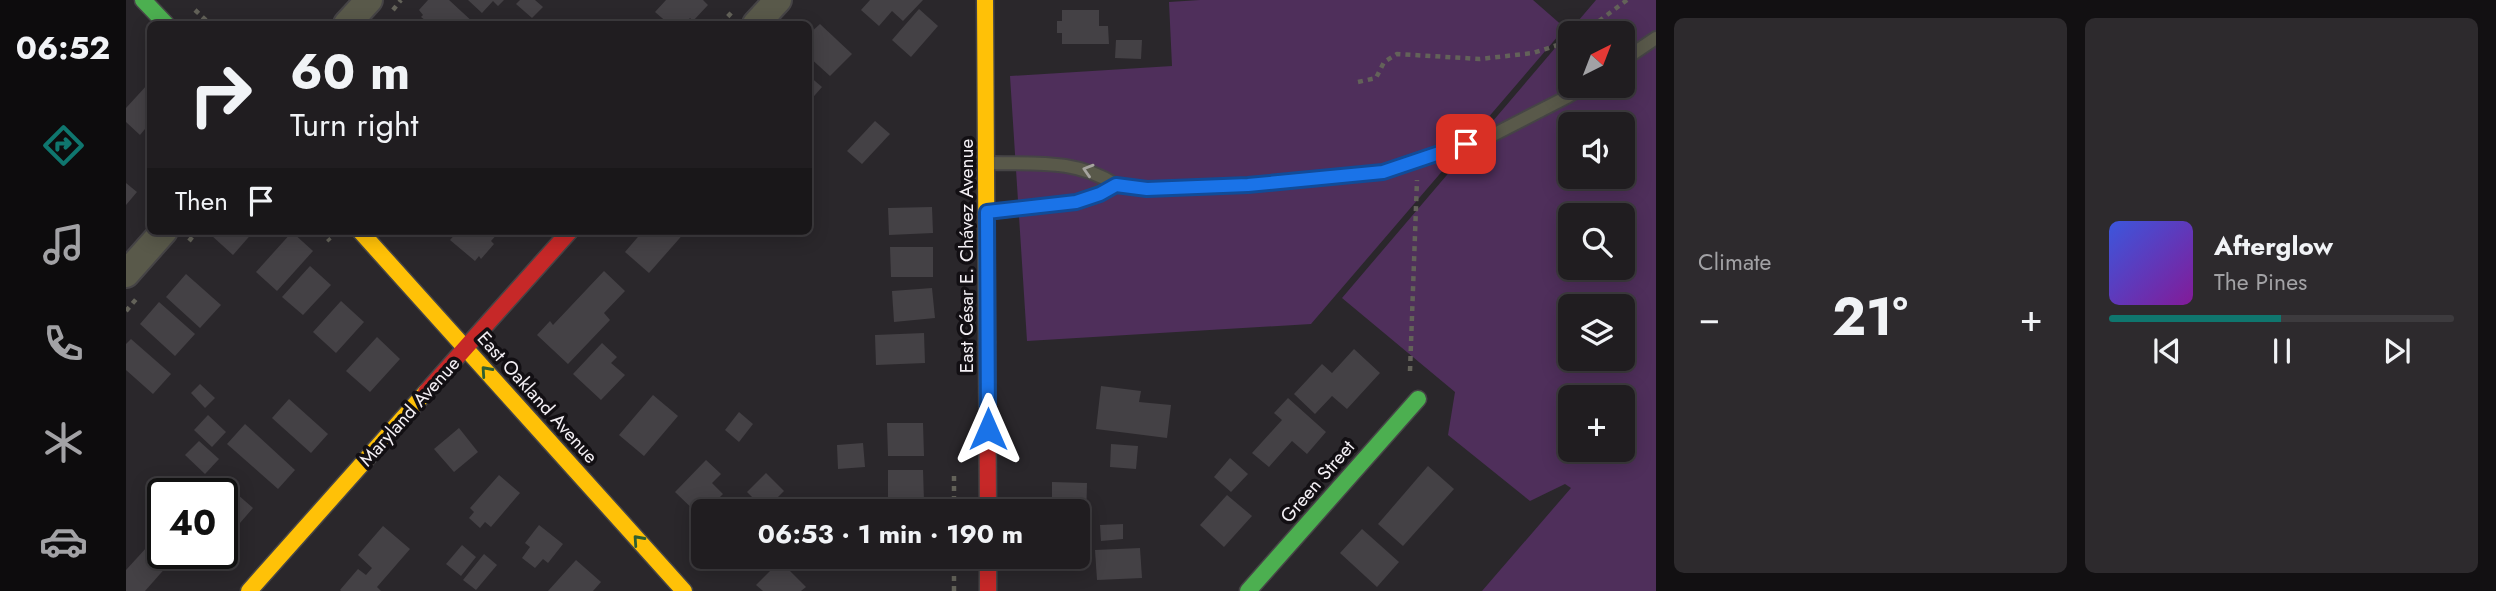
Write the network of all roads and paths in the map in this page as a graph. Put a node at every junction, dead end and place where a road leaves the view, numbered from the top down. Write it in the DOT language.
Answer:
graph roads {
  1 [pos="143,0"];
  2 [pos="369,0"];
  3 [pos="778,0"];
  4 [pos="985,0"];
  5 [pos="1626,0"];
  6 [pos="163,21"];
  7 [pos="350,21"];
  8 [pos="758,21"];
  9 [pos="1599,21"];
  10 [pos="1656,38"];
  11 [pos="1558,45"];
  12 [pos="1635,52"];
  13 [pos="1359,82"];
  14 [pos="1565,98"];
  15 [pos="1418,160"];
  16 [pos="986,163"];
  17 [pos="1116,185"];
  18 [pos="987,212"];
  19 [pos="160,235"];
  20 [pos="364,235"];
  21 [pos="566,235"];
  22 [pos="126,274"];
  23 [pos="465,348"];
  24 [pos="1410,373"];
  25 [pos="1418,399"];
  26 [pos="988,499"];
  27 [pos="954,569"];
  28 [pos="988,569"];
  29 [pos="249,591"];
  30 [pos="684,591"];
  31 [pos="954,591"];
  32 [pos="988,591"];
  33 [pos="1248,591"];
  1 -- 6 [label="street"];
  2 -- 7 [label="street"];
  3 -- 8 [label="street"];
  4 -- 16 [label="street, East César E. Chávez Avenue"];
  5 -- 9 [label="path"];
  10 -- 12 [label="lane"];
  11 -- 13 [label="path"];
  14 -- 15 [label="lane"];
  15 -- 17 [label="lane"];
  15 -- 24 [label="path"];
  17 -- 16 [label="lane, one-way"];
  16 -- 18 [label="street, East César E. Chávez Avenue"];
  17 -- 18 [label="lane"];
  18 -- 26 [label="street, East César E. Chávez Avenue"];
  19 -- 22 [label="street"];
  20 -- 23 [label="street, East Oakland Avenue"];
  21 -- 23 [label="street, Maryland Avenue"];
  23 -- 29 [label="street, Maryland Avenue"];
  30 -- 23 [label="street, East Oakland Avenue, one-way"];
  25 -- 33 [label="street, Green Street"];
  27 -- 31 [label="path"];
  28 -- 32 [label="street"];
}
